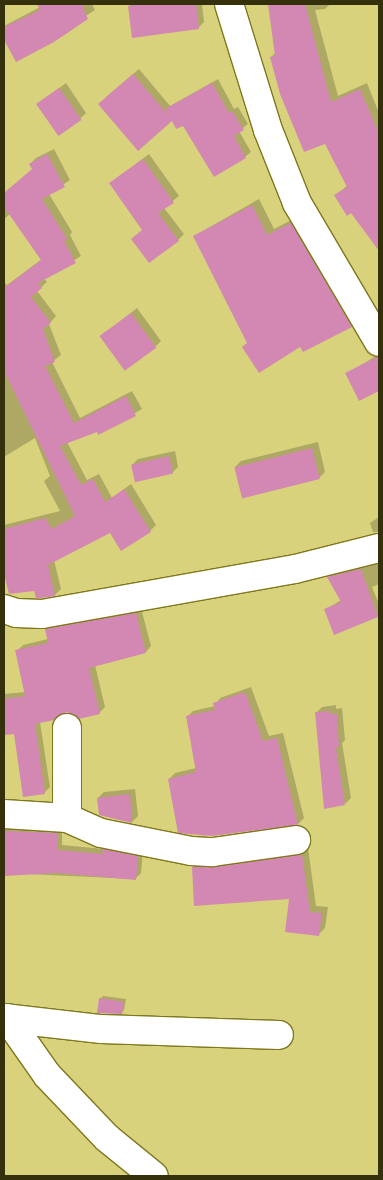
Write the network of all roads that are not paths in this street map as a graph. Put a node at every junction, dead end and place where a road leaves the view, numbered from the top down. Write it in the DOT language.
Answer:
graph roads {
  1 [pos="229,4"];
  2 [pos="379,342"];
  3 [pos="379,548"];
  4 [pos="4,609"];
  5 [pos="67,728"];
  6 [pos="4,814"];
  7 [pos="66,818"];
  8 [pos="296,840"];
  9 [pos="5,1018"];
  10 [pos="279,1035"];
  11 [pos="154,1176"];
  1 -- 2 [label="street"];
  3 -- 4 [label="street"];
  5 -- 7 [label="street"];
  6 -- 7 [label="street"];
  7 -- 8 [label="street"];
  9 -- 10 [label="street"];
  9 -- 11 [label="street"];
}
